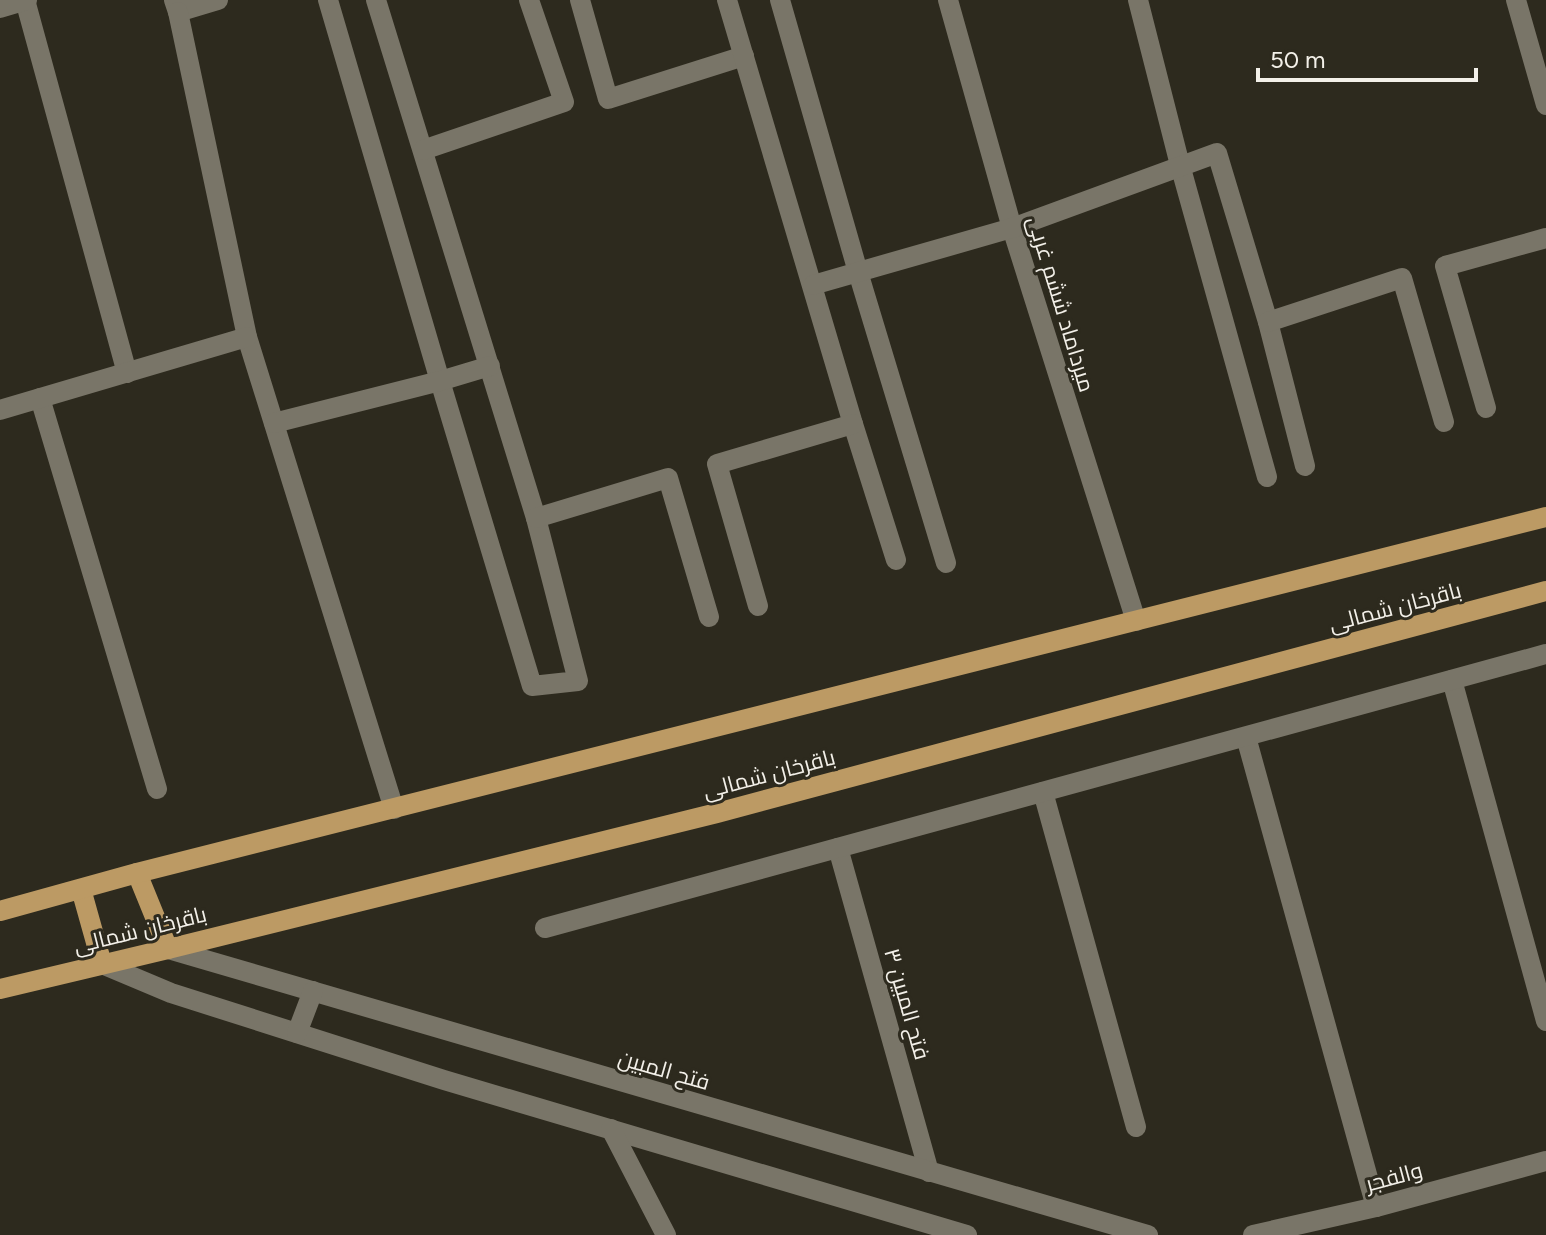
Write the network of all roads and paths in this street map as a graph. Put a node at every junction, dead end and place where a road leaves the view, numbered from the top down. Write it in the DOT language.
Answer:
graph roads {
  1 [pos="26,0"];
  2 [pos="218,0"];
  3 [pos="328,0"];
  4 [pos="376,0"];
  5 [pos="529,0"];
  6 [pos="580,0"];
  7 [pos="727,0"];
  8 [pos="780,0"];
  9 [pos="948,0"];
  10 [pos="1138,0"];
  11 [pos="1516,0"];
  12 [pos="176,6"];
  13 [pos="0,8"];
  14 [pos="1539,53"];
  15 [pos="744,56"];
  16 [pos="1546,105"];
  17 [pos="423,150"];
  18 [pos="1180,165"];
  19 [pos="1012,228"];
  20 [pos="1546,238"];
  21 [pos="858,272"];
  22 [pos="813,285"];
  23 [pos="1268,322"];
  24 [pos="247,337"];
  25 [pos="490,366"];
  26 [pos="127,373"];
  27 [pos="440,381"];
  28 [pos="40,398"];
  29 [pos="1486,408"];
  30 [pos="0,410"];
  31 [pos="1444,422"];
  32 [pos="274,423"];
  33 [pos="853,424"];
  34 [pos="1305,466"];
  35 [pos="1267,477"];
  36 [pos="1546,517"];
  37 [pos="536,518"];
  38 [pos="896,560"];
  39 [pos="946,563"];
  40 [pos="1546,591"];
  41 [pos="758,606"];
  42 [pos="709,617"];
  43 [pos="1136,621"];
  44 [pos="1546,654"];
  45 [pos="1452,680"];
  46 [pos="1246,737"];
  47 [pos="157,789"];
  48 [pos="1043,792"];
  49 [pos="394,809"];
  50 [pos="838,848"];
  51 [pos="137,873"];
  52 [pos="81,889"];
  53 [pos="0,911"];
  54 [pos="545,928"];
  55 [pos="168,949"];
  56 [pos="102,964"];
  57 [pos="0,989"];
  58 [pos="313,991"];
  59 [pos="1546,1021"];
  60 [pos="297,1033"];
  61 [pos="1136,1127"];
  62 [pos="611,1129"];
  63 [pos="1546,1161"];
  64 [pos="929,1172"];
  65 [pos="1376,1207"];
  66 [pos="956,1233"];
  67 [pos="666,1235"];
  68 [pos="1148,1235"];
  69 [pos="1253,1235"];
  1 -- 13 [label="street"];
  1 -- 26 [label="street"];
  2 -- 12 [label="street"];
  3 -- 27 [label="street"];
  4 -- 17 [label="street"];
  5 -- 17 [label="street"];
  6 -- 15 [label="street"];
  7 -- 15 [label="street"];
  8 -- 21 [label="street"];
  9 -- 19 [label="street, میرداماد ششم غربی"];
  10 -- 18 [label="street"];
  11 -- 14 [label="street"];
  12 -- 24 [label="street"];
  14 -- 16 [label="street"];
  15 -- 22 [label="street"];
  17 -- 25 [label="street"];
  18 -- 19 [label="street"];
  18 -- 23 [label="street"];
  18 -- 35 [label="street"];
  19 -- 21 [label="street"];
  19 -- 43 [label="street, میرداماد ششم غربی"];
  20 -- 29 [label="street"];
  21 -- 22 [label="street"];
  21 -- 39 [label="street"];
  22 -- 33 [label="street"];
  23 -- 31 [label="street"];
  23 -- 34 [label="street"];
  24 -- 26 [label="street"];
  24 -- 32 [label="street"];
  25 -- 27 [label="street"];
  25 -- 37 [label="street"];
  26 -- 28 [label="street"];
  27 -- 32 [label="street"];
  27 -- 37 [label="street"];
  28 -- 30 [label="street"];
  28 -- 47 [label="street"];
  32 -- 49 [label="street"];
  33 -- 38 [label="street"];
  33 -- 41 [label="street"];
  36 -- 43 [label="main road"];
  37 -- 42 [label="street"];
  40 -- 55 [label="main road, باقرخان شمالی"];
  43 -- 49 [label="main road"];
  44 -- 45 [label="street"];
  45 -- 46 [label="street"];
  45 -- 59 [label="street"];
  46 -- 48 [label="street"];
  46 -- 65 [label="street"];
  48 -- 50 [label="street"];
  48 -- 61 [label="street"];
  49 -- 51 [label="main road"];
  50 -- 54 [label="street"];
  50 -- 64 [label="street, فتح المبین ۳"];
  51 -- 52 [label="main road"];
  51 -- 55 [label="main road"];
  52 -- 53 [label="main road"];
  52 -- 56 [label="main road"];
  55 -- 56 [label="main road, باقرخان شمالی"];
  55 -- 58 [label="street, فتح المبین"];
  56 -- 57 [label="main road, باقرخان شمالی"];
  56 -- 60 [label="street"];
  58 -- 60 [label="street"];
  58 -- 64 [label="street, فتح المبین"];
  60 -- 62 [label="street"];
  62 -- 66 [label="street"];
  62 -- 67 [label="street"];
  63 -- 65 [label="street, والفجر"];
  64 -- 68 [label="street, فتح المبین"];
  65 -- 69 [label="street, والفجر"];
}
